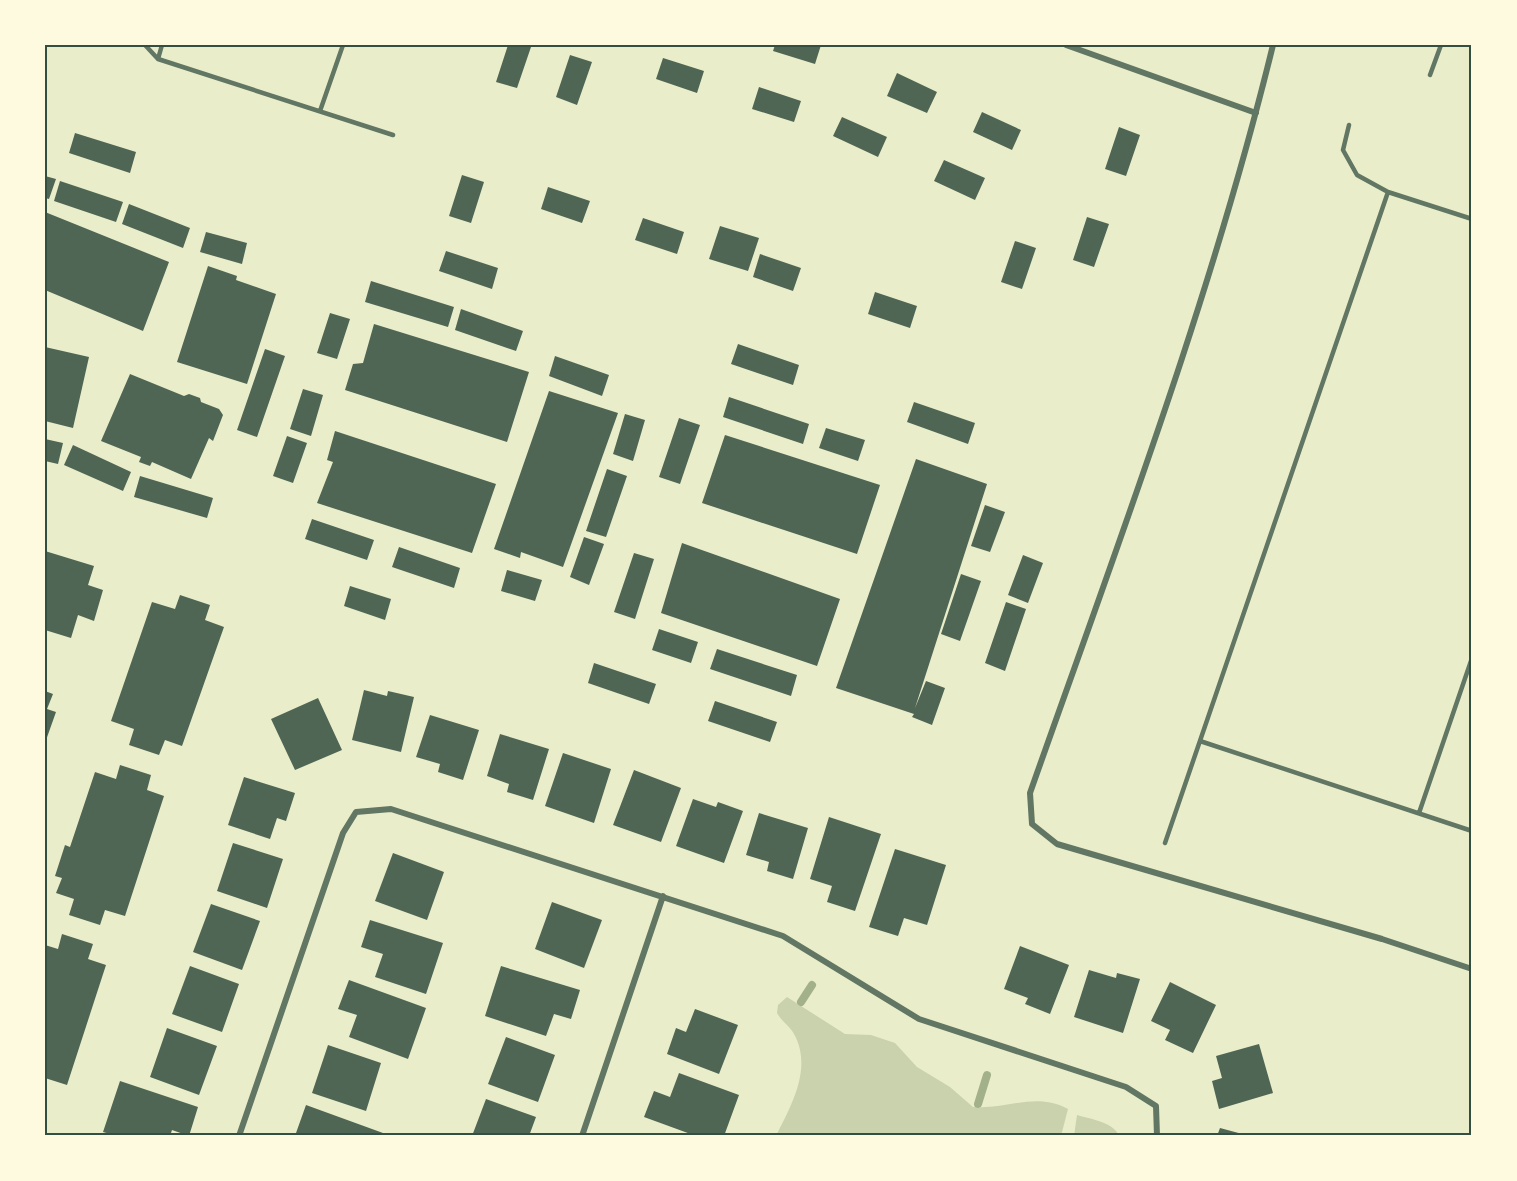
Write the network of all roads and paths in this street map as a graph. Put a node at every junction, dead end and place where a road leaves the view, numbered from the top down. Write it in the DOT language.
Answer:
graph roads {
  1 [pos="145,45"];
  2 [pos="162,45"];
  3 [pos="343,45"];
  4 [pos="1066,45"];
  5 [pos="1273,45"];
  6 [pos="1440,45"];
  7 [pos="158,58"];
  8 [pos="1430,75"];
  9 [pos="320,111"];
  10 [pos="1256,113"];
  11 [pos="1349,125"];
  12 [pos="393,135"];
  13 [pos="1388,192"];
  14 [pos="1472,219"];
  15 [pos="1472,658"];
  16 [pos="1200,741"];
  17 [pos="1419,813"];
  18 [pos="1472,831"];
  19 [pos="1165,843"];
  20 [pos="663,896"];
  21 [pos="1472,969"];
  22 [pos="239,1136"];
  23 [pos="582,1136"];
  24 [pos="1157,1136"];
  1 -- 7 [label="lane"];
  2 -- 7 [label="lane"];
  3 -- 9 [label="lane"];
  4 -- 10 [label="street"];
  5 -- 10 [label="street"];
  6 -- 8 [label="lane"];
  7 -- 9 [label="lane"];
  9 -- 12 [label="lane"];
  10 -- 21 [label="street"];
  11 -- 13 [label="lane"];
  13 -- 14 [label="lane"];
  13 -- 16 [label="lane"];
  15 -- 17 [label="lane"];
  16 -- 17 [label="lane"];
  16 -- 19 [label="lane"];
  17 -- 18 [label="lane"];
  20 -- 22 [label="street"];
  20 -- 23 [label="street"];
  20 -- 24 [label="street"];
}
